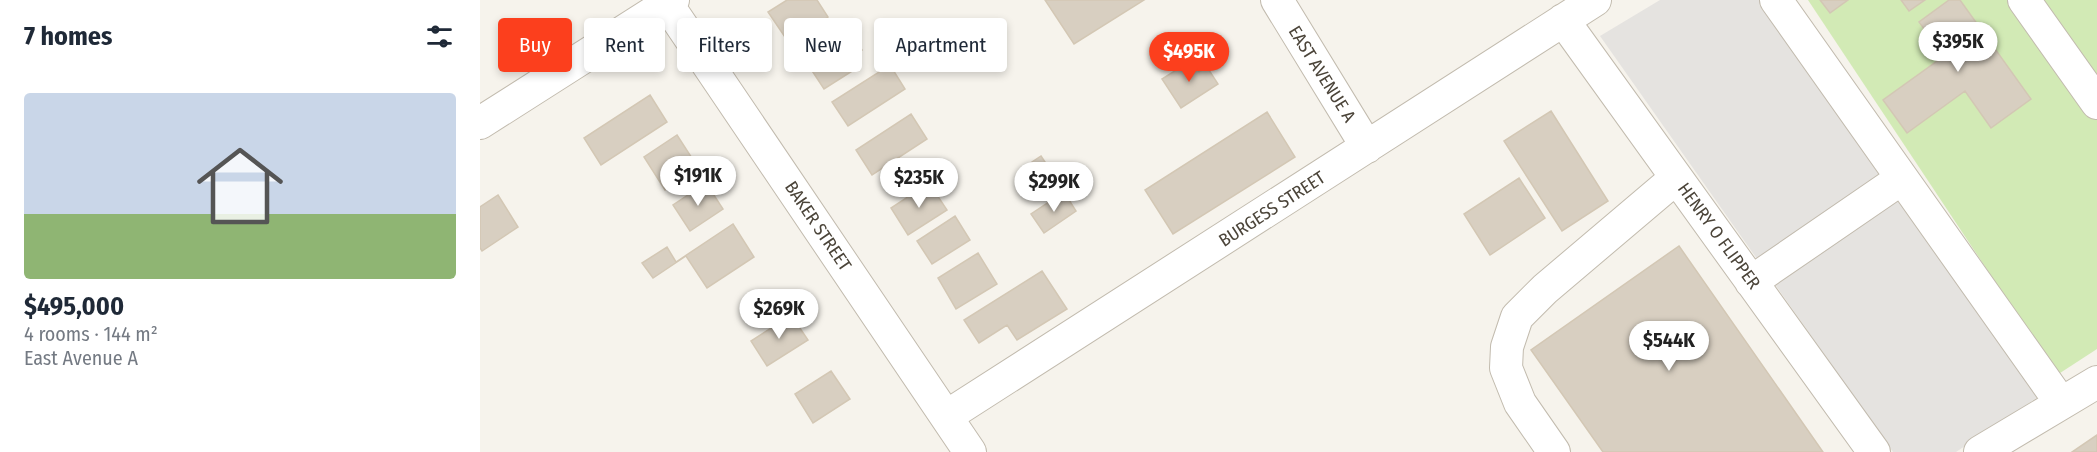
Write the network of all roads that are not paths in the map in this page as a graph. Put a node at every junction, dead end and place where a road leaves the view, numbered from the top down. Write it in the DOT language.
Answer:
graph roads {
  1 [pos="1277,0"];
  2 [pos="1595,0"];
  3 [pos="1776,0"];
  4 [pos="2024,0"];
  5 [pos="669,1"];
  6 [pos="1563,20"];
  7 [pos="2097,103"];
  8 [pos="480,123"];
  9 [pos="1367,147"];
  10 [pos="1677,178"];
  11 [pos="1901,178"];
  12 [pos="1751,282"];
  13 [pos="2097,382"];
  14 [pos="2061,403"];
  15 [pos="947,416"];
  16 [pos="969,452"];
  17 [pos="1554,452"];
  18 [pos="1874,452"];
  19 [pos="1980,452"];
  1 -- 9 [label="street, EAST AVENUE A"];
  2 -- 6 [label="street, BURGESS STREET"];
  3 -- 11 [label="street"];
  4 -- 7 [label="street"];
  5 -- 8 [label="street"];
  5 -- 15 [label="street, BAKER STREET"];
  6 -- 9 [label="street, BURGESS STREET"];
  6 -- 10 [label="street, HENRY O FLIPPER"];
  9 -- 15 [label="street, BURGESS STREET"];
  10 -- 12 [label="street, HENRY O FLIPPER"];
  10 -- 17 [label="street"];
  11 -- 12 [label="street"];
  11 -- 14 [label="street"];
  12 -- 18 [label="street, HENRY O FLIPPER"];
  13 -- 14 [label="street"];
  14 -- 19 [label="street"];
  15 -- 16 [label="street, BAKER STREET"];
}
